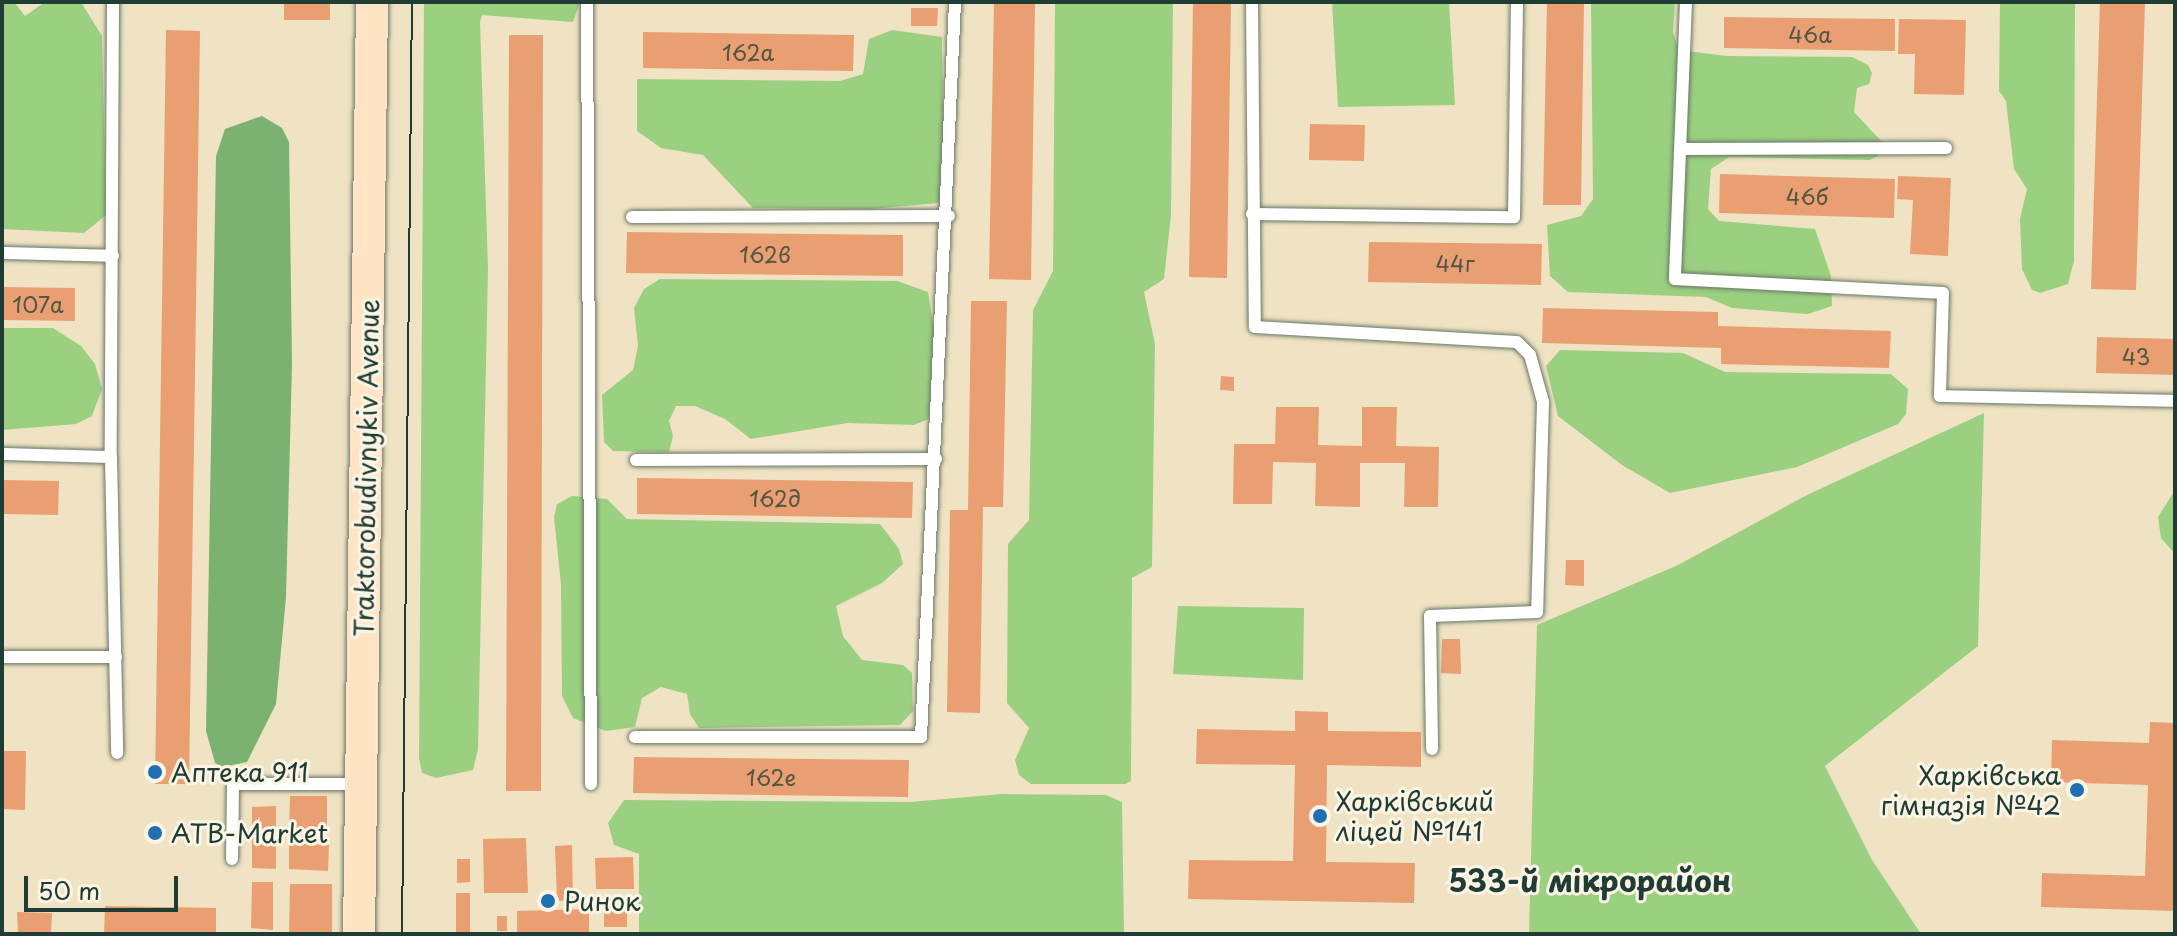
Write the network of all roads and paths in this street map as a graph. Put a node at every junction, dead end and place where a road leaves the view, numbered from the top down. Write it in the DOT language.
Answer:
graph roads {
  1 [pos="113,2"];
  2 [pos="372,2"];
  3 [pos="587,2"];
  4 [pos="955,2"];
  5 [pos="1252,2"];
  6 [pos="1517,2"];
  7 [pos="1686,2"];
  8 [pos="1946,148"];
  9 [pos="1680,149"];
  10 [pos="1252,214"];
  11 [pos="949,216"];
  12 [pos="632,217"];
  13 [pos="2,253"];
  14 [pos="113,256"];
  15 [pos="2175,401"];
  16 [pos="2,454"];
  17 [pos="111,457"];
  18 [pos="936,459"];
  19 [pos="636,460"];
  20 [pos="2,657"];
  21 [pos="116,657"];
  22 [pos="635,737"];
  23 [pos="1432,749"];
  24 [pos="117,753"];
  25 [pos="361,784"];
  26 [pos="591,784"];
  27 [pos="232,859"];
  28 [pos="359,934"];
  1 -- 14 [label="lane"];
  2 -- 25 [label="street, Traktorobudivnykiv Avenue"];
  3 -- 26 [label="lane"];
  4 -- 11 [label="lane"];
  5 -- 10 [label="lane"];
  6 -- 10 [label="lane"];
  7 -- 9 [label="lane"];
  8 -- 9 [label="lane"];
  9 -- 15 [label="lane"];
  10 -- 23 [label="lane"];
  11 -- 12 [label="lane"];
  11 -- 18 [label="lane"];
  13 -- 14 [label="lane"];
  14 -- 17 [label="lane"];
  16 -- 17 [label="lane"];
  17 -- 21 [label="lane"];
  18 -- 19 [label="lane"];
  18 -- 22 [label="lane"];
  20 -- 21 [label="lane"];
  21 -- 24 [label="lane"];
  25 -- 27 [label="lane"];
  25 -- 28 [label="street, Traktorobudivnykiv Avenue"];
}
